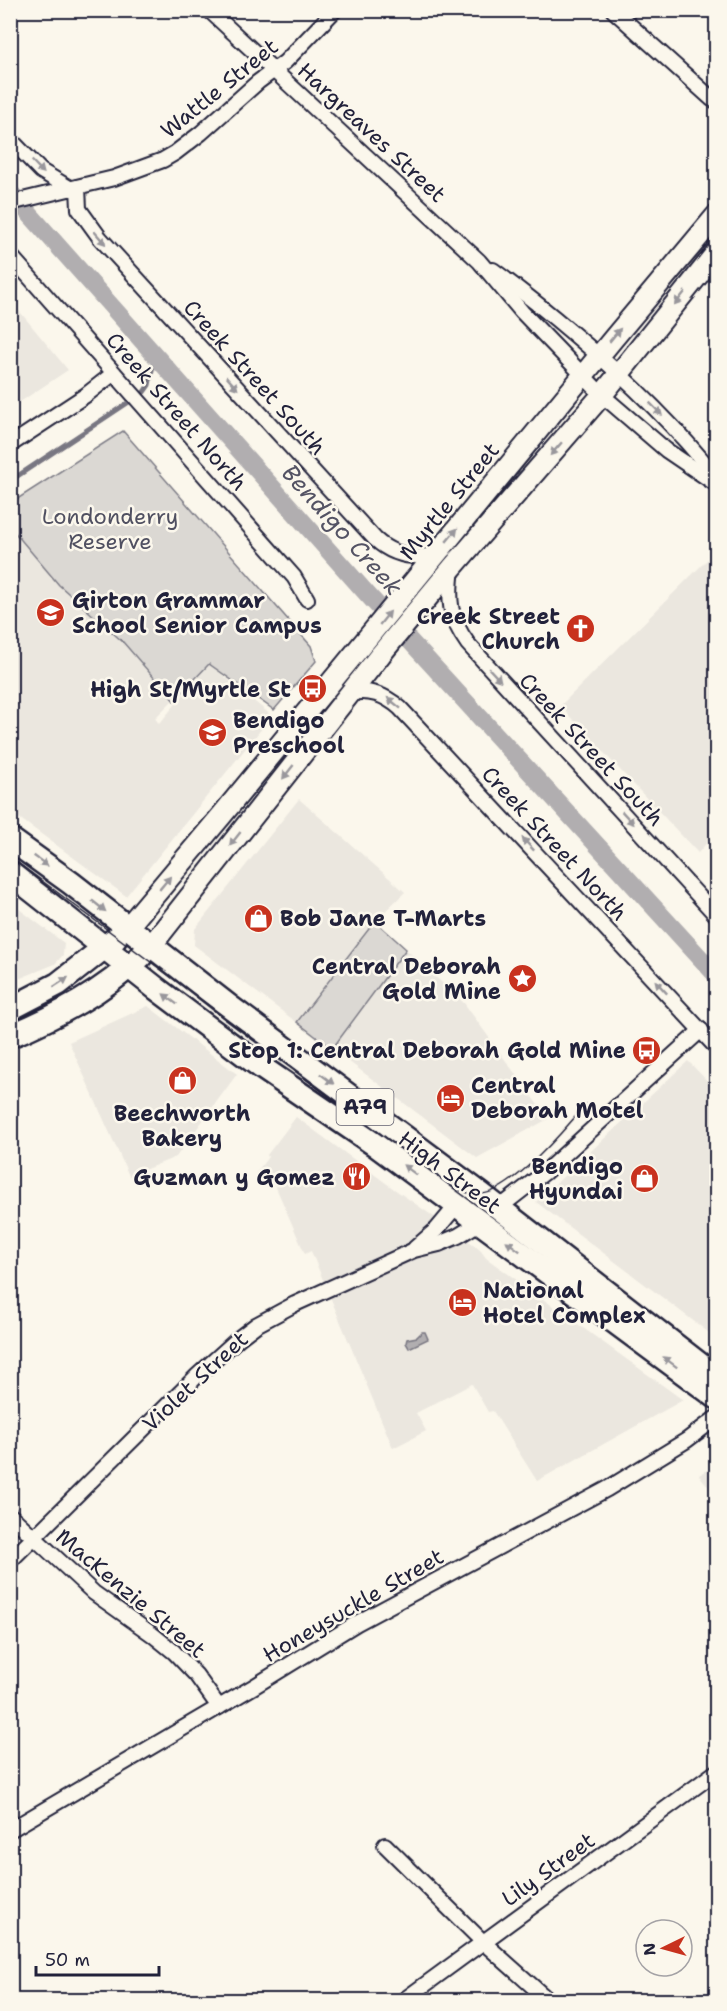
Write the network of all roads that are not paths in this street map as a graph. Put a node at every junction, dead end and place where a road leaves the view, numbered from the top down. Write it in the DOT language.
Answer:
graph roads {
  1 [pos="209,10"];
  2 [pos="335,10"];
  3 [pos="613,10"];
  4 [pos="274,70"];
  5 [pos="715,104"];
  6 [pos="10,139"];
  7 [pos="75,188"];
  8 [pos="10,203"];
  9 [pos="717,216"];
  10 [pos="717,253"];
  11 [pos="10,255"];
  12 [pos="479,261"];
  13 [pos="599,356"];
  14 [pos="114,373"];
  15 [pos="619,373"];
  16 [pos="582,376"];
  17 [pos="602,395"];
  18 [pos="10,445"];
  19 [pos="717,477"];
  20 [pos="717,484"];
  21 [pos="436,555"];
  22 [pos="452,568"];
  23 [pos="307,599"];
  24 [pos="350,693"];
  25 [pos="10,839"];
  26 [pos="10,873"];
  27 [pos="717,915"];
  28 [pos="127,928"];
  29 [pos="151,946"];
  30 [pos="106,947"];
  31 [pos="130,966"];
  32 [pos="10,1009"];
  33 [pos="701,1030"];
  34 [pos="10,1036"];
  35 [pos="717,1047"];
  36 [pos="368,1110"];
  37 [pos="356,1131"];
  38 [pos="470,1186"];
  39 [pos="457,1205"];
  40 [pos="499,1208"];
  41 [pos="481,1222"];
  42 [pos="414,1250"];
  43 [pos="717,1377"];
  44 [pos="717,1397"];
  45 [pos="717,1418"];
  46 [pos="10,1515"];
  47 [pos="34,1537"];
  48 [pos="10,1561"];
  49 [pos="219,1707"];
  50 [pos="717,1772"];
  51 [pos="10,1830"];
  52 [pos="385,1845"];
  53 [pos="483,1942"];
  54 [pos="404,2001"];
  55 [pos="548,2001"];
  1 -- 4 [label="street, Hargreaves Street"];
  2 -- 4 [label="street, Wattle Street"];
  3 -- 5 [label="street"];
  4 -- 7 [label="street, Wattle Street"];
  4 -- 12 [label="street, Hargreaves Street"];
  6 -- 7 [label="street, one-way"];
  7 -- 8 [label="street, Wattle Street"];
  7 -- 21 [label="street, Creek Street South, one-way"];
  13 -- 9 [label="main road, Myrtle Street, one-way"];
  10 -- 15 [label="main road, Myrtle Street, one-way"];
  11 -- 14 [label="street, Creek Street North"];
  12 -- 13 [label="street, Hargreaves Street"];
  12 -- 16 [label="street, Hargreaves Street"];
  13 -- 15 [label="street, Hargreaves Street"];
  13 -- 16 [label="main road, Myrtle Street"];
  14 -- 18 [label="street"];
  14 -- 23 [label="street, Creek Street North"];
  15 -- 17 [label="main road, Myrtle Street"];
  15 -- 19 [label="street, Hargreaves Street, one-way"];
  16 -- 17 [label="street, Hargreaves Street"];
  21 -- 16 [label="main road, Myrtle Street, one-way"];
  17 -- 20 [label="street, Hargreaves Street"];
  17 -- 22 [label="main road, Myrtle Street, one-way"];
  28 -- 21 [label="main road, Myrtle Street, one-way"];
  22 -- 24 [label="main road, Myrtle Street"];
  22 -- 27 [label="street, Creek Street South, one-way"];
  24 -- 29 [label="main road, Myrtle Street, one-way"];
  33 -- 24 [label="street, Creek Street North, one-way"];
  25 -- 28 [label="highway, High Street, one-way"];
  26 -- 30 [label="highway, High Street"];
  28 -- 29 [label="highway, High Street / A79"];
  28 -- 30 [label="highway"];
  29 -- 31 [label="highway"];
  29 -- 36 [label="highway, High Street / A79, one-way"];
  30 -- 31 [label="highway, High Street"];
  32 -- 30 [label="highway, one-way"];
  31 -- 34 [label="highway"];
  37 -- 31 [label="highway, High Street / A79, one-way"];
  33 -- 35 [label="street, Creek Street North"];
  33 -- 40 [label="street, Violet Street"];
  36 -- 37 [label="highway"];
  36 -- 38 [label="highway, High Street / A79"];
  39 -- 37 [label="highway, High Street / A79, one-way"];
  38 -- 39 [label="highway, Violet Street"];
  38 -- 40 [label="highway, High Street / A79"];
  39 -- 41 [label="highway, High Street / A79"];
  39 -- 42 [label="street, Violet Street"];
  40 -- 41 [label="highway, Violet Street"];
  40 -- 43 [label="highway, High Street / A79"];
  41 -- 42 [label="street, Violet Street"];
  44 -- 41 [label="highway, High Street / A79, one-way"];
  42 -- 47 [label="street, Violet Street"];
  45 -- 49 [label="street, Honeysuckle Street"];
  46 -- 47 [label="street, MacKenzie Street"];
  47 -- 48 [label="street, Violet Street"];
  47 -- 49 [label="street, MacKenzie Street"];
  49 -- 51 [label="street, Honeysuckle Street"];
  50 -- 53 [label="street, Lily Street"];
  52 -- 53 [label="street"];
  53 -- 54 [label="street, Lily Street"];
  53 -- 55 [label="street"];
}
